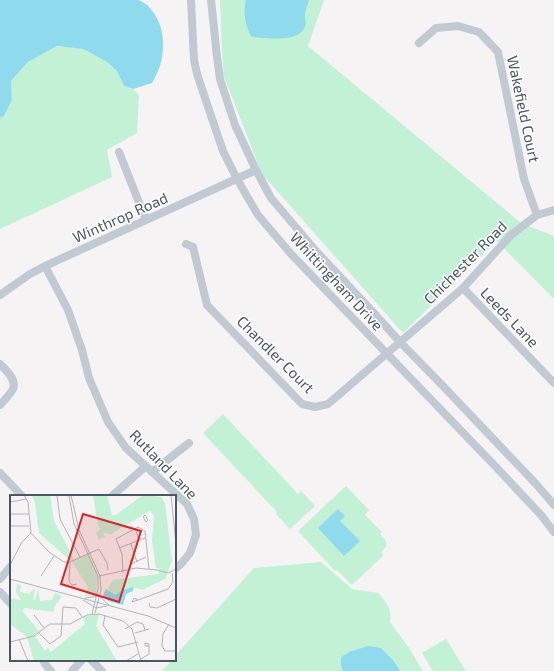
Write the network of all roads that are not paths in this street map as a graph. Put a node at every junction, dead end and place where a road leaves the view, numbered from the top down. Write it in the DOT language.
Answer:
graph roads {
  1 [pos="191,0"];
  2 [pos="211,0"];
  3 [pos="420,43"];
  4 [pos="119,152"];
  5 [pos="256,170"];
  6 [pos="237,179"];
  7 [pos="554,210"];
  8 [pos="537,215"];
  9 [pos="146,220"];
  10 [pos="186,244"];
  11 [pos="45,266"];
  12 [pos="463,288"];
  13 [pos="0,295"];
  14 [pos="400,342"];
  15 [pos="386,354"];
  16 [pos="0,364"];
  17 [pos="554,383"];
  18 [pos="0,405"];
  19 [pos="190,443"];
  20 [pos="149,469"];
  21 [pos="0,472"];
  22 [pos="21,495"];
  23 [pos="113,495"];
  24 [pos="554,505"];
  25 [pos="554,532"];
  26 [pos="10,567"];
  27 [pos="176,568"];
  28 [pos="0,579"];
  29 [pos="0,592"];
  30 [pos="10,603"];
  31 [pos="44,661"];
  32 [pos="81,661"];
  33 [pos="92,661"];
  34 [pos="51,671"];
  35 [pos="72,671"];
  36 [pos="102,671"];
  1 -- 6 [label="street, Whittingham Drive"];
  2 -- 5 [label="street, Whittingham Drive"];
  3 -- 8 [label="street, Wakefield Court"];
  4 -- 9 [label="street"];
  5 -- 6 [label="street, Winthrop Road"];
  5 -- 14 [label="street, Whittingham Drive"];
  6 -- 9 [label="street, Winthrop Road"];
  6 -- 15 [label="street, Whittingham Drive"];
  7 -- 8 [label="street, Chichester Road"];
  8 -- 12 [label="street, Chichester Road"];
  9 -- 11 [label="street, Winthrop Road"];
  10 -- 15 [label="street, Chandler Court"];
  11 -- 13 [label="street, Winthrop Road"];
  11 -- 20 [label="street, Rutland Lane"];
  12 -- 14 [label="street, Chichester Road"];
  12 -- 17 [label="street, Leeds Lane"];
  14 -- 15 [label="street, Chandler Court"];
  14 -- 24 [label="street, Whittingham Drive"];
  15 -- 25 [label="street, Whittingham Drive"];
  16 -- 18 [label="street"];
  19 -- 20 [label="street"];
  20 -- 23 [label="street"];
  20 -- 27 [label="street, Rutland Lane"];
  21 -- 22 [label="street"];
  26 -- 28 [label="street"];
  29 -- 30 [label="street"];
  31 -- 34 [label="street"];
  32 -- 35 [label="street"];
  33 -- 36 [label="street"];
}
